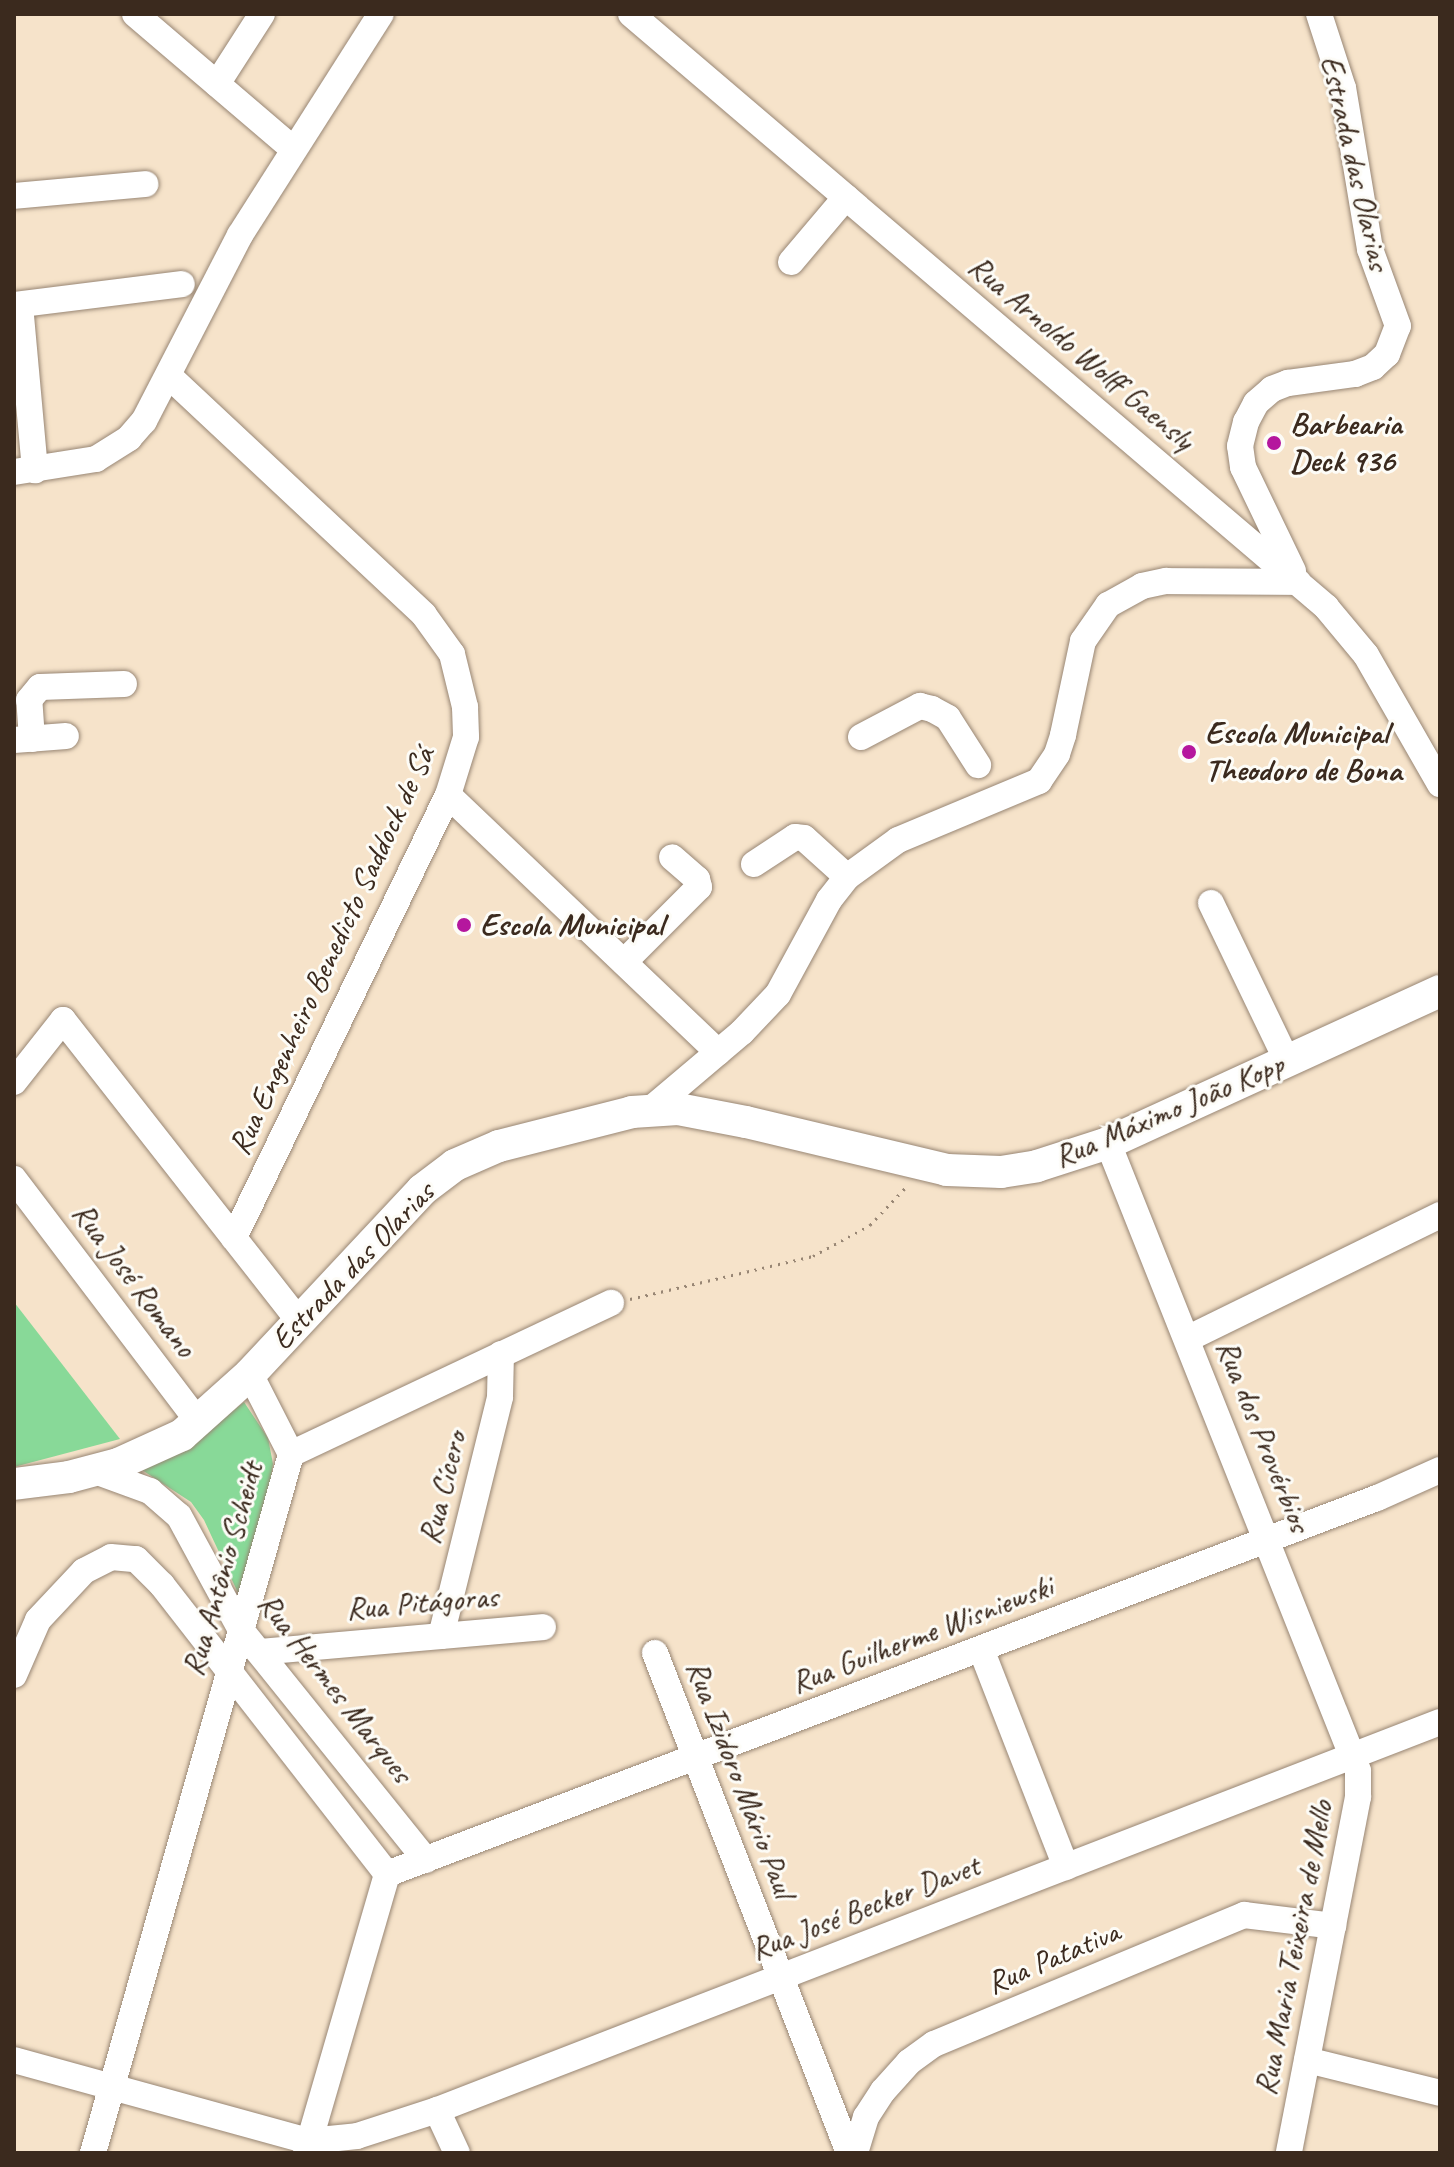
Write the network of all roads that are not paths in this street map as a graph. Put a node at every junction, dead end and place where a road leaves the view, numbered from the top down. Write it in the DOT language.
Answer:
graph roads {
  1 [pos="135,14"];
  2 [pos="262,14"];
  3 [pos="381,14"];
  4 [pos="631,14"];
  5 [pos="1319,14"];
  6 [pos="217,84"];
  7 [pos="293,149"];
  8 [pos="145,184"];
  9 [pos="14,196"];
  10 [pos="846,197"];
  11 [pos="791,262"];
  12 [pos="182,284"];
  13 [pos="17,305"];
  14 [pos="169,376"];
  15 [pos="25,471"];
  16 [pos="1298,582"];
  17 [pos="124,684"];
  18 [pos="66,736"];
  19 [pos="861,737"];
  20 [pos="23,739"];
  21 [pos="978,765"];
  22 [pos="1440,784"];
  23 [pos="448,795"];
  24 [pos="672,857"];
  25 [pos="754,864"];
  26 [pos="847,877"];
  27 [pos="1211,903"];
  28 [pos="624,962"];
  29 [pos="1440,991"];
  30 [pos="718,1052"];
  31 [pos="1287,1061"];
  32 [pos="14,1082"];
  33 [pos="651,1109"];
  34 [pos="1108,1143"];
  35 [pos="14,1179"];
  36 [pos="1440,1215"];
  37 [pos="234,1238"];
  38 [pos="611,1303"];
  39 [pos="300,1322"];
  40 [pos="1187,1339"];
  41 [pos="501,1354"];
  42 [pos="250,1374"];
  43 [pos="199,1423"];
  44 [pos="291,1454"];
  45 [pos="1440,1470"];
  46 [pos="95,1471"];
  47 [pos="14,1484"];
  48 [pos="1268,1540"];
  49 [pos="543,1627"];
  50 [pos="241,1630"];
  51 [pos="441,1636"];
  52 [pos="981,1649"];
  53 [pos="259,1652"];
  54 [pos="655,1653"];
  55 [pos="229,1670"];
  56 [pos="14,1675"];
  57 [pos="1440,1722"];
  58 [pos="1354,1755"];
  59 [pos="695,1757"];
  60 [pos="426,1860"];
  61 [pos="1066,1867"];
  62 [pos="387,1874"];
  63 [pos="1333,1926"];
  64 [pos="781,1977"];
  65 [pos="14,2060"];
  66 [pos="1307,2060"];
  67 [pos="112,2087"];
  68 [pos="1440,2093"];
  69 [pos="437,2110"];
  70 [pos="308,2147"];
  71 [pos="93,2153"];
  72 [pos="457,2153"];
  73 [pos="852,2153"];
  74 [pos="1289,2153"];
  1 -- 6 [label="street"];
  2 -- 6 [label="street"];
  3 -- 7 [label="street"];
  4 -- 10 [label="street, Rua Arnoldo Wolff Gaensly"];
  5 -- 16 [label="street, Estrada das Olarias"];
  6 -- 7 [label="street"];
  7 -- 14 [label="street"];
  8 -- 9 [label="street"];
  10 -- 11 [label="street"];
  10 -- 16 [label="street, Rua Arnoldo Wolff Gaensly"];
  12 -- 13 [label="street"];
  13 -- 15 [label="street"];
  14 -- 15 [label="street"];
  14 -- 23 [label="street, Rua Engenheiro Benedicto Saddock de Sá"];
  16 -- 22 [label="street, Rua Arnoldo Wolff Gaensly"];
  16 -- 26 [label="street, Estrada das Olarias"];
  17 -- 20 [label="street"];
  18 -- 20 [label="street"];
  19 -- 21 [label="street"];
  23 -- 28 [label="street"];
  23 -- 37 [label="street, Rua Engenheiro Benedicto Saddock de Sá"];
  24 -- 28 [label="street"];
  25 -- 26 [label="street"];
  26 -- 30 [label="street, Estrada das Olarias"];
  27 -- 31 [label="street"];
  28 -- 30 [label="street"];
  29 -- 31 [label="main road, Rua Máximo João Kopp"];
  30 -- 33 [label="street, Estrada das Olarias"];
  31 -- 34 [label="main road, Rua Máximo João Kopp"];
  32 -- 37 [label="street"];
  33 -- 34 [label="main road, Rua Máximo João Kopp"];
  33 -- 39 [label="main road, Estrada das Olarias"];
  34 -- 40 [label="street, Rua dos Provérbios"];
  35 -- 43 [label="street, Rua José Romano"];
  36 -- 40 [label="street"];
  37 -- 39 [label="street"];
  38 -- 41 [label="street, Rua Antônio Scheidt"];
  39 -- 42 [label="main road, Estrada das Olarias"];
  40 -- 48 [label="street, Rua dos Provérbios"];
  41 -- 44 [label="street, Rua Antônio Scheidt"];
  41 -- 51 [label="street, Rua Cícero"];
  42 -- 43 [label="main road, Estrada das Olarias"];
  42 -- 44 [label="street"];
  43 -- 46 [label="main road, Estrada das Olarias"];
  44 -- 50 [label="street, Rua Antônio Scheidt"];
  45 -- 48 [label="street, Rua Guilherme Wisniewski"];
  46 -- 47 [label="main road, Estrada das Olarias"];
  46 -- 50 [label="street, Rua Hermes Marques"];
  48 -- 52 [label="street, Rua Guilherme Wisniewski"];
  48 -- 58 [label="street, Rua dos Provérbios"];
  49 -- 51 [label="street, Rua Pitágoras"];
  50 -- 53 [label="street, Rua Hermes Marques"];
  50 -- 55 [label="street, Rua Antônio Scheidt"];
  51 -- 53 [label="street, Rua Pitágoras"];
  52 -- 59 [label="street, Rua Guilherme Wisniewski"];
  52 -- 61 [label="street"];
  53 -- 60 [label="street, Rua Hermes Marques"];
  54 -- 59 [label="street, Rua Izidoro Mário Paul"];
  55 -- 56 [label="street"];
  55 -- 62 [label="street"];
  55 -- 67 [label="street, Rua Antônio Scheidt"];
  57 -- 58 [label="street, Rua José Becker Davet"];
  58 -- 61 [label="street, Rua José Becker Davet"];
  58 -- 63 [label="street, Rua Maria Teixeira de Mello"];
  59 -- 60 [label="street, Rua Guilherme Wisniewski"];
  59 -- 64 [label="street, Rua Izidoro Mário Paul"];
  60 -- 62 [label="street"];
  61 -- 64 [label="street, Rua José Becker Davet"];
  62 -- 70 [label="street"];
  63 -- 66 [label="street, Rua Maria Teixeira de Mello"];
  63 -- 73 [label="street, Rua Patativa"];
  64 -- 69 [label="street, Rua José Becker Davet"];
  64 -- 73 [label="street, Rua Izidoro Mário Paul"];
  65 -- 67 [label="street"];
  66 -- 68 [label="street"];
  66 -- 74 [label="street, Rua Maria Teixeira de Mello"];
  67 -- 70 [label="street"];
  67 -- 71 [label="street, Rua Antônio Scheidt"];
  69 -- 70 [label="street, Rua José Becker Davet"];
  69 -- 72 [label="street"];
}
